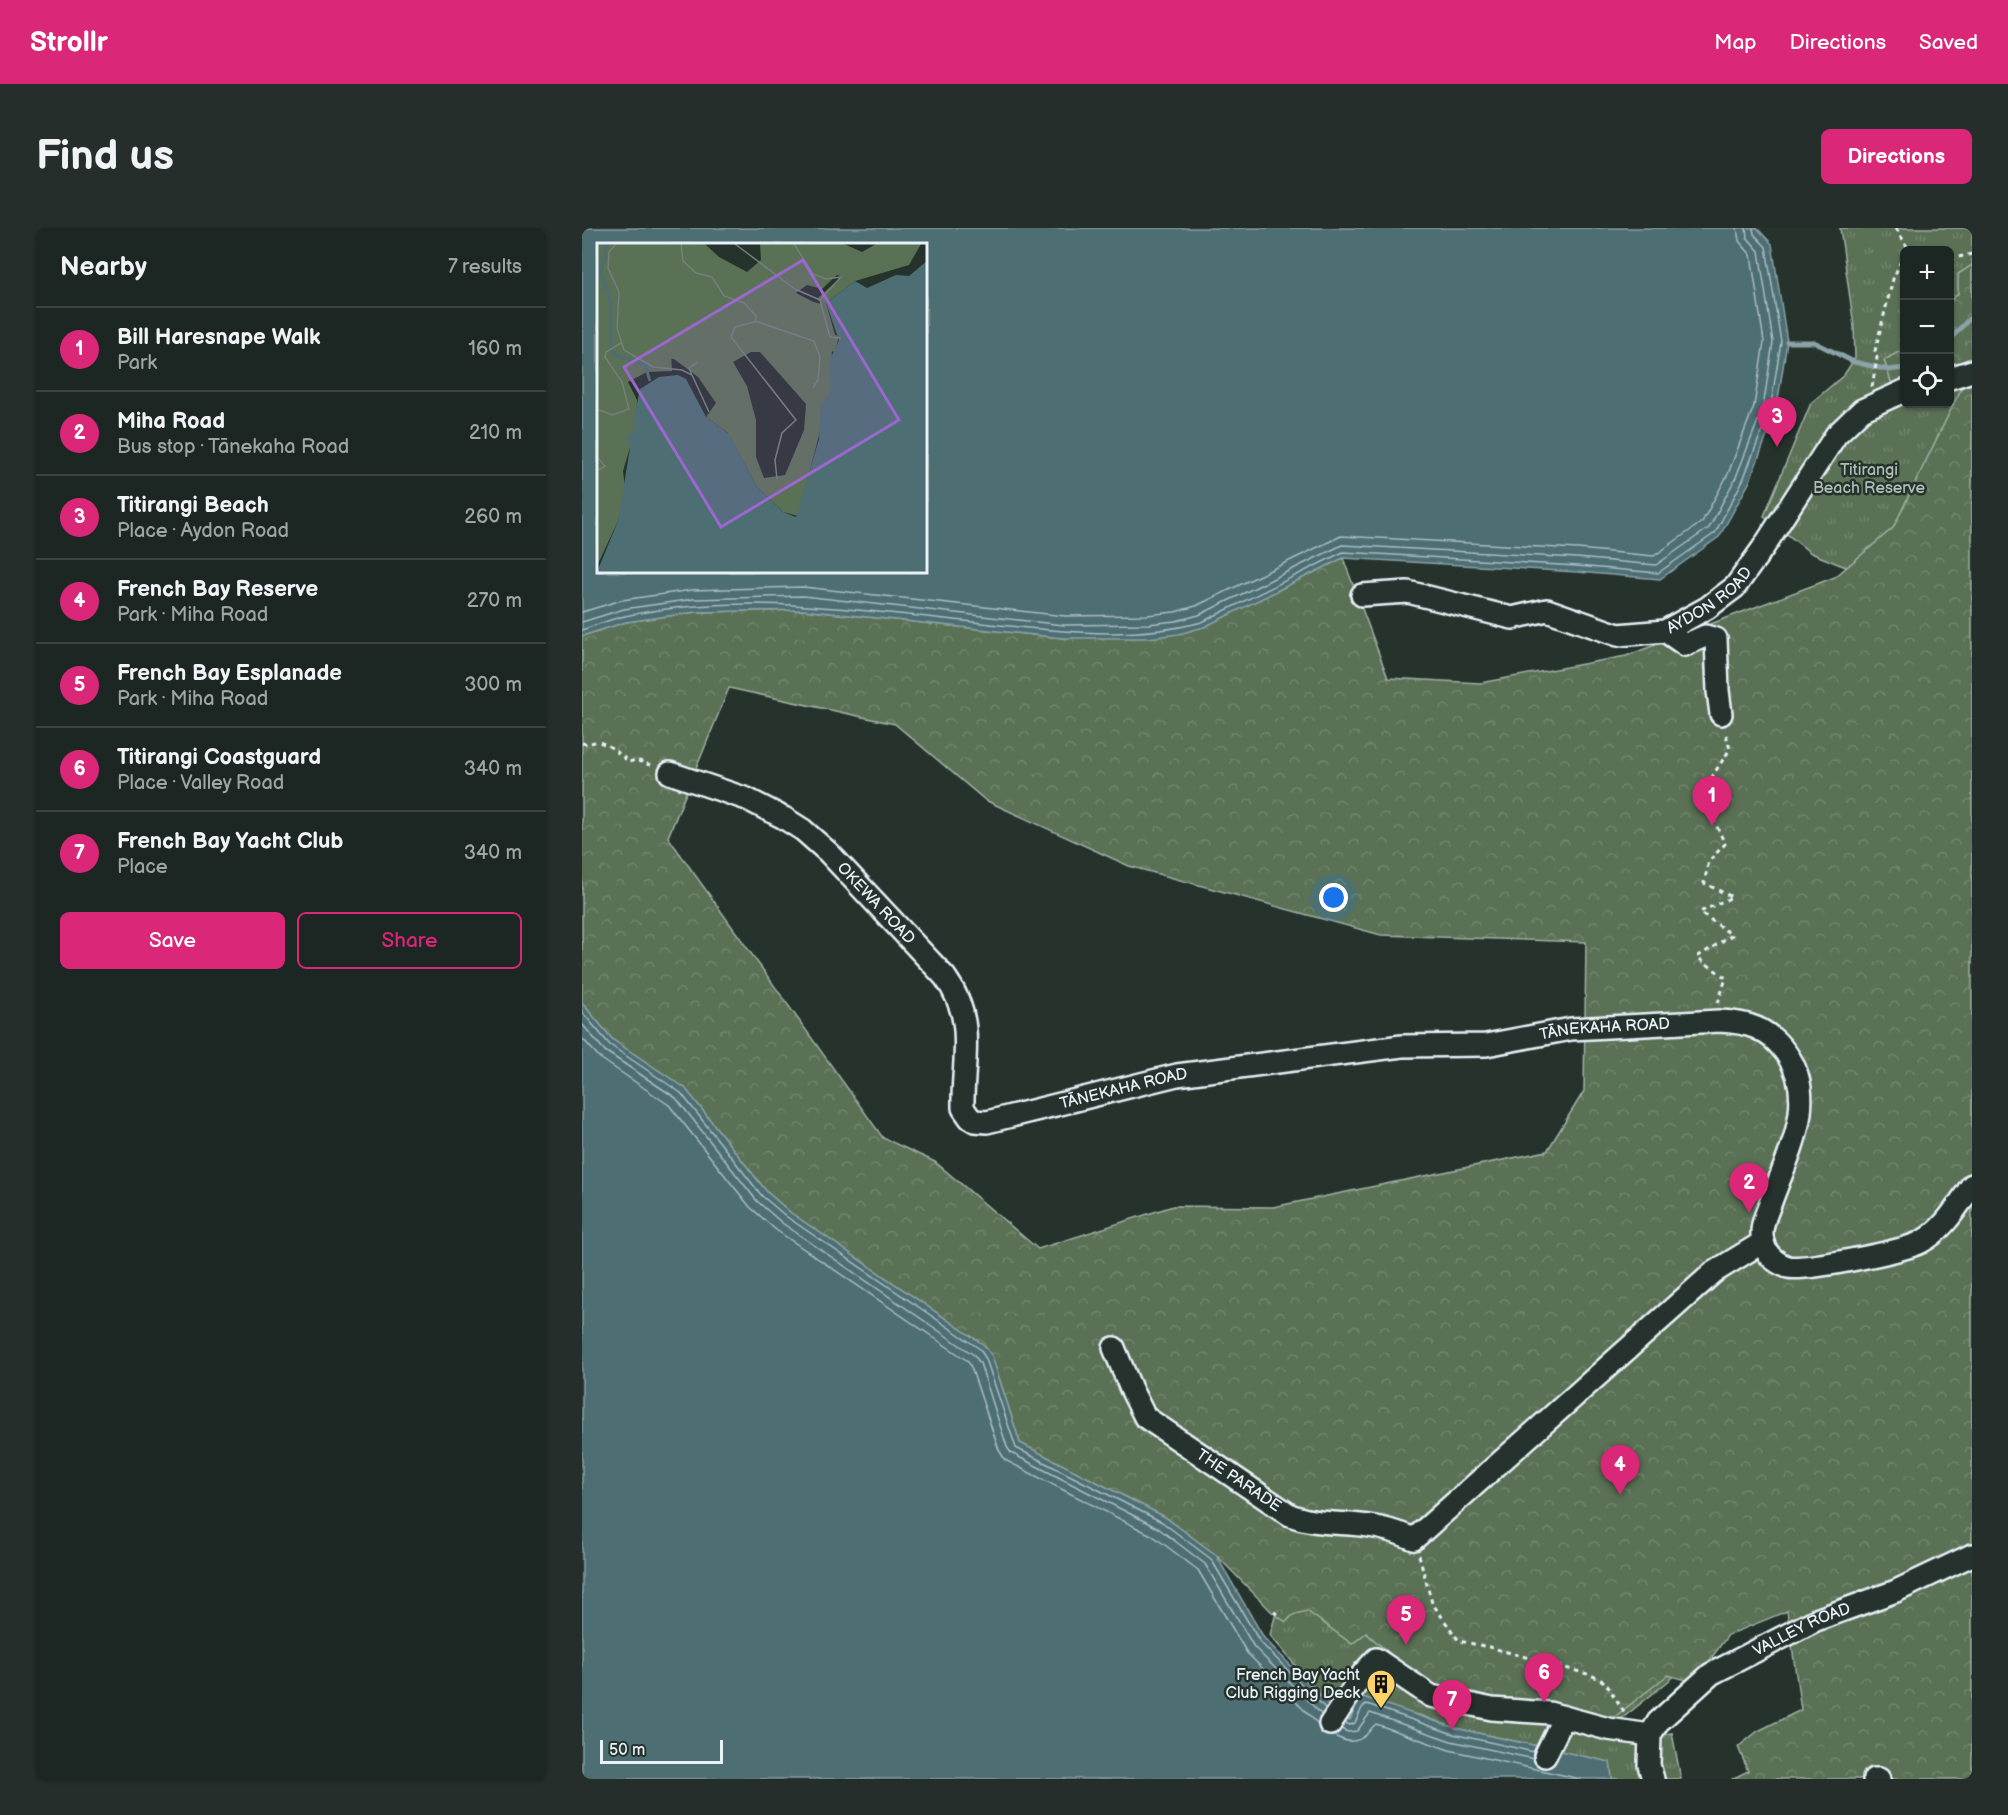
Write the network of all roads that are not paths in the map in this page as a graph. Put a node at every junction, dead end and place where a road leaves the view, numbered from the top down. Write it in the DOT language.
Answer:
graph roads {
  1 [pos="1972,371"];
  2 [pos="1954,377"];
  3 [pos="1900,393"];
  4 [pos="1362,595"];
  5 [pos="1665,631"];
  6 [pos="1721,714"];
  7 [pos="670,773"];
  8 [pos="970,1118"];
  9 [pos="1972,1185"];
  10 [pos="1763,1242"];
  11 [pos="1114,1348"];
  12 [pos="1972,1555"];
  13 [pos="1564,1717"];
  14 [pos="1330,1724"];
  15 [pos="1650,1735"];
  16 [pos="1545,1756"];
  17 [pos="1653,1779"];
  18 [pos="1874,1779"];
  19 [pos="1879,1779"];
  1 -- 2 [label="street"];
  3 -- 5 [label="street, AYDON ROAD"];
  4 -- 5 [label="street, AYDON ROAD"];
  5 -- 6 [label="street"];
  7 -- 8 [label="street, OKEWA ROAD"];
  8 -- 10 [label="street, TĀNEKAHA ROAD"];
  9 -- 10 [label="street"];
  10 -- 11 [label="street, THE PARADE"];
  12 -- 15 [label="street, VALLEY ROAD"];
  13 -- 14 [label="street"];
  13 -- 15 [label="street"];
  13 -- 16 [label="street"];
  15 -- 17 [label="street"];
  18 -- 19 [label="street"];
}
